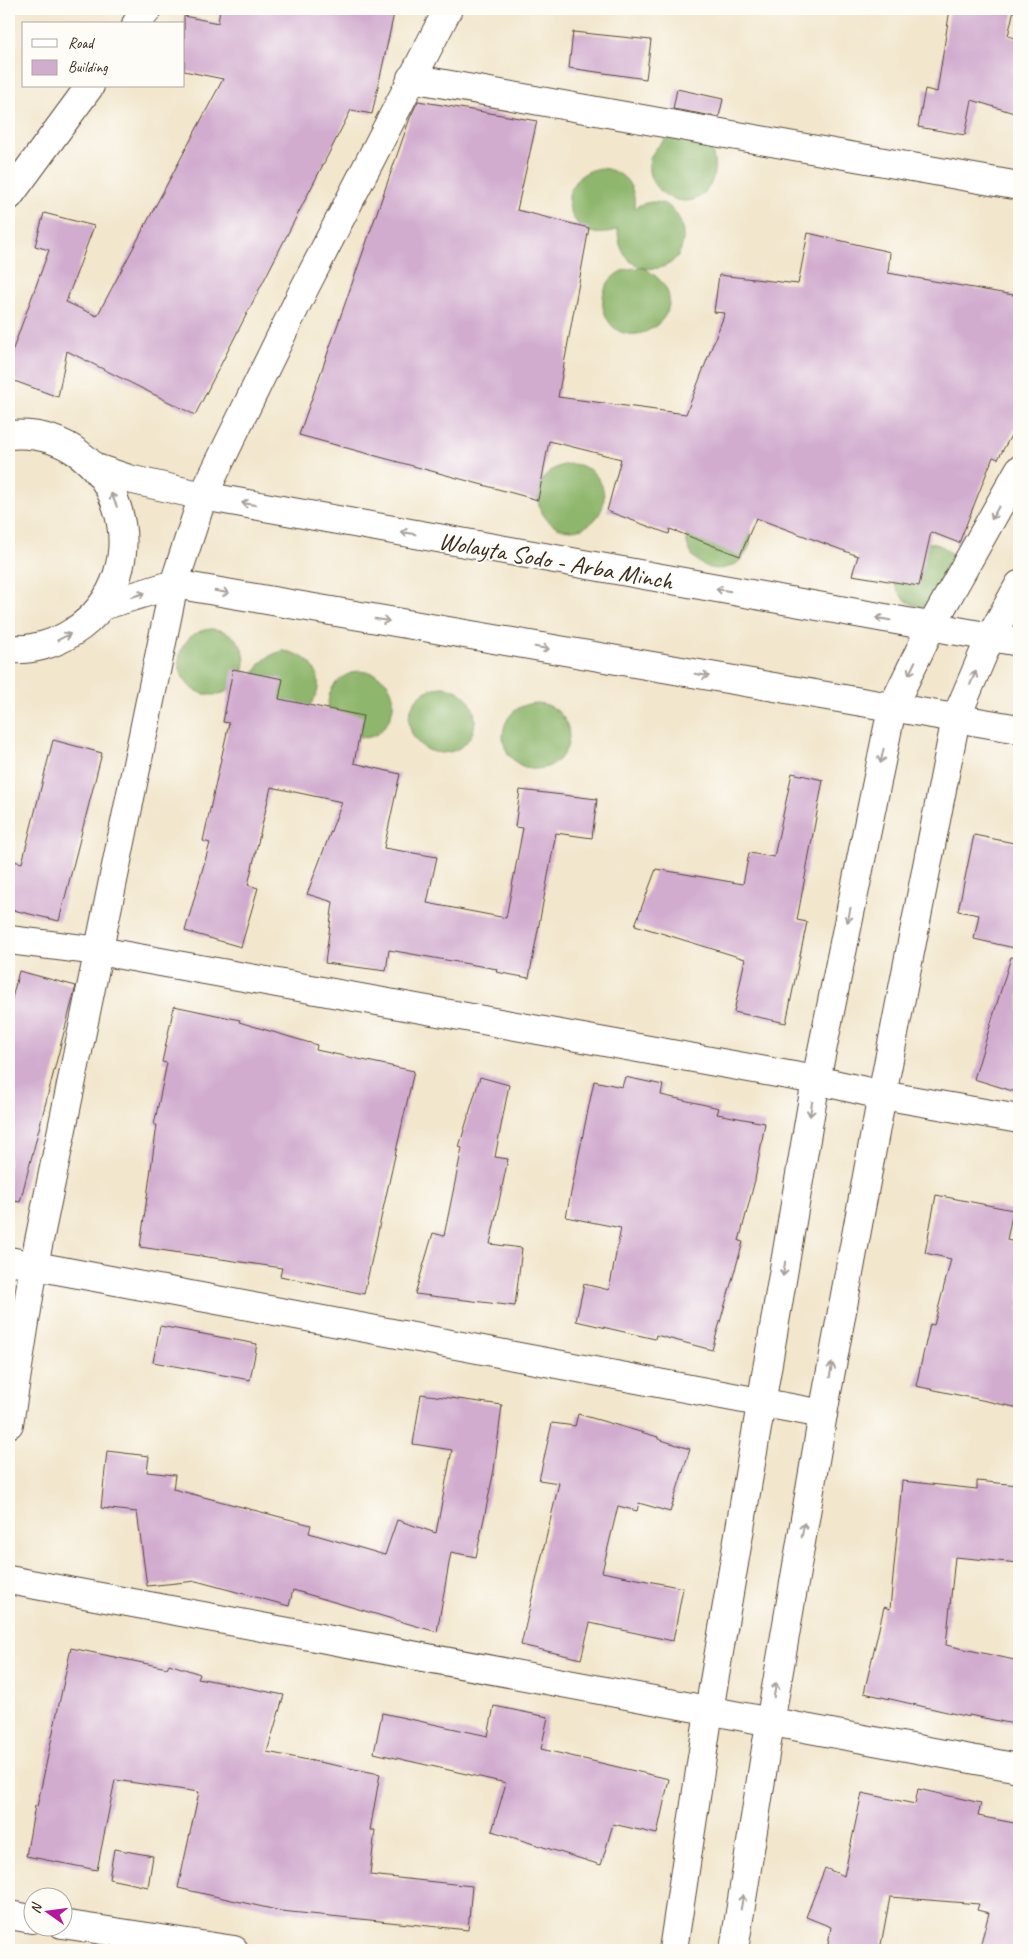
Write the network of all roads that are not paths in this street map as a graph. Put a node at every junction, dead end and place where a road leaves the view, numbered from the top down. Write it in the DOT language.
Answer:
graph roads {
  1 [pos="148,9"];
  2 [pos="448,9"];
  3 [pos="138,22"];
  4 [pos="411,78"];
  5 [pos="89,88"];
  6 [pos="1019,186"];
  7 [pos="9,196"];
  8 [pos="9,435"];
  9 [pos="96,468"];
  10 [pos="1019,470"];
  11 [pos="203,496"];
  12 [pos="174,584"];
  13 [pos="1019,585"];
  14 [pos="102,606"];
  15 [pos="931,627"];
  16 [pos="990,638"];
  17 [pos="1019,642"];
  18 [pos="9,649"];
  19 [pos="892,708"];
  20 [pos="956,718"];
  21 [pos="1019,729"];
  22 [pos="9,940"];
  23 [pos="100,951"];
  24 [pos="816,1080"];
  25 [pos="882,1095"];
  26 [pos="1019,1119"];
  27 [pos="22,1263"];
  28 [pos="762,1402"];
  29 [pos="823,1414"];
  30 [pos="9,1424"];
  31 [pos="9,1580"];
  32 [pos="709,1711"];
  33 [pos="770,1723"];
  34 [pos="1019,1768"];
  35 [pos="9,1915"];
  36 [pos="22,1917"];
  37 [pos="72,1926"];
  38 [pos="234,1950"];
  39 [pos="673,1950"];
  40 [pos="734,1950"];
  1 -- 3 [label="main road"];
  2 -- 4 [label="main road"];
  4 -- 6 [label="main road"];
  4 -- 11 [label="main road"];
  5 -- 7 [label="main road"];
  8 -- 9 [label="main road, Wolayta Sodo - Arba Minch"];
  9 -- 11 [label="main road, Wolayta Sodo - Arba Minch"];
  14 -- 9 [label="main road, Wolayta Sodo - Arba Minch, one-way"];
  10 -- 15 [label="main road, one-way"];
  11 -- 12 [label="main road"];
  15 -- 11 [label="main road, Wolayta Sodo - Arba Minch, one-way"];
  14 -- 12 [label="main road, one-way"];
  12 -- 19 [label="main road, one-way"];
  12 -- 23 [label="main road"];
  13 -- 16 [label="main road"];
  18 -- 14 [label="main road, Wolayta Sodo - Arba Minch, one-way"];
  15 -- 16 [label="main road, Wolayta Sodo - Arba Minch"];
  15 -- 19 [label="main road, one-way"];
  16 -- 17 [label="main road, Wolayta Sodo - Arba Minch"];
  20 -- 16 [label="main road, one-way"];
  19 -- 20 [label="main road"];
  19 -- 24 [label="main road, one-way"];
  20 -- 21 [label="main road"];
  20 -- 25 [label="main road"];
  22 -- 23 [label="main road"];
  23 -- 24 [label="main road"];
  23 -- 27 [label="main road"];
  24 -- 25 [label="main road"];
  24 -- 28 [label="main road, one-way"];
  25 -- 26 [label="main road"];
  29 -- 25 [label="main road, one-way"];
  27 -- 28 [label="main road"];
  27 -- 30 [label="main road"];
  28 -- 29 [label="main road"];
  28 -- 32 [label="main road"];
  33 -- 29 [label="main road, one-way"];
  31 -- 32 [label="main road"];
  32 -- 33 [label="main road"];
  32 -- 39 [label="main road"];
  33 -- 34 [label="main road"];
  40 -- 33 [label="main road, one-way"];
  35 -- 36 [label="main road"];
  37 -- 38 [label="main road"];
}
